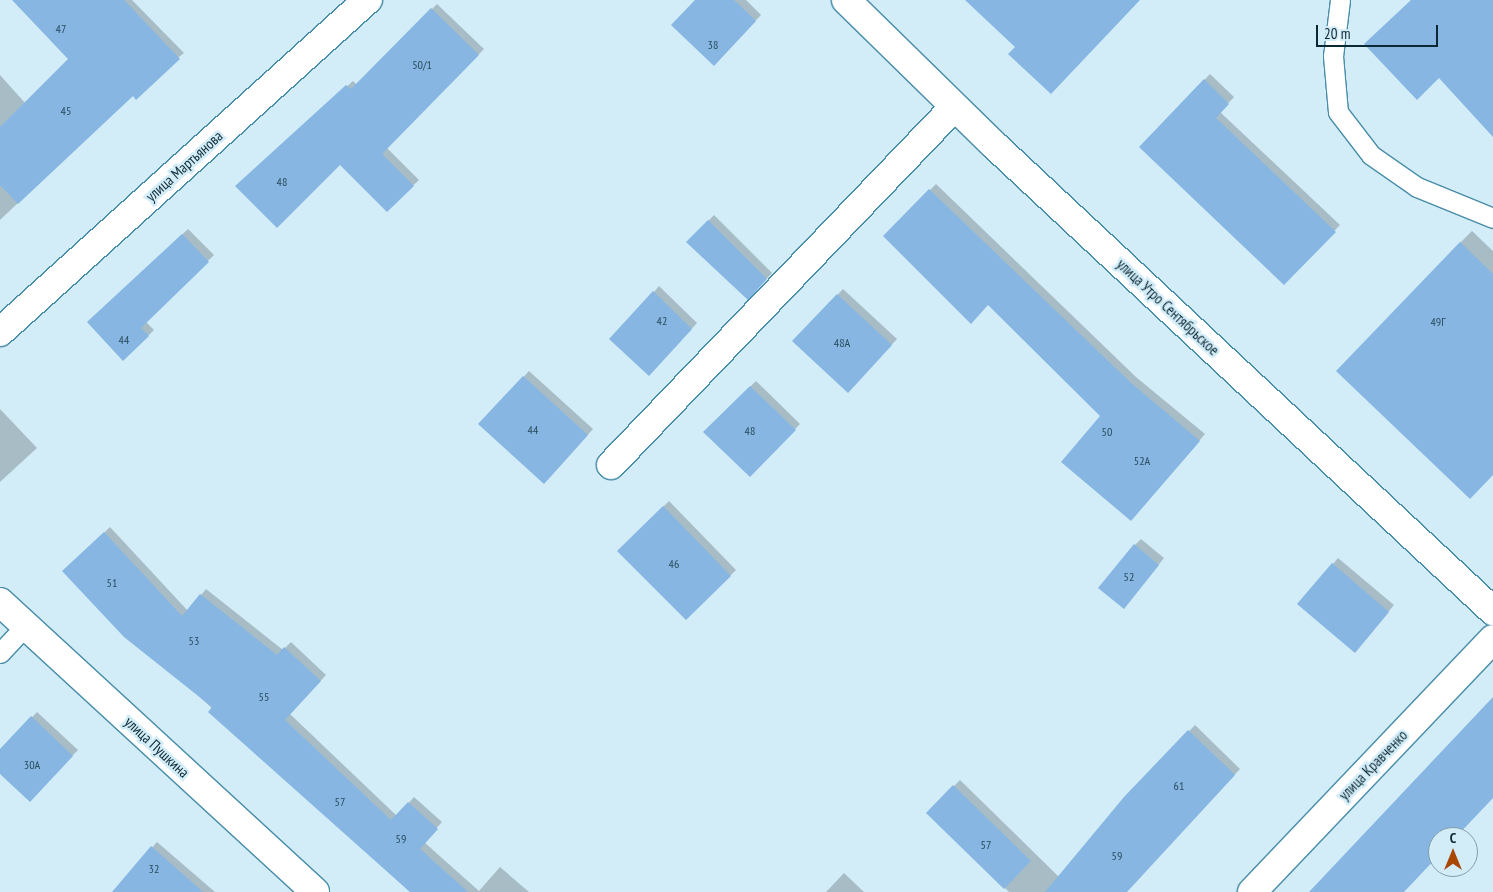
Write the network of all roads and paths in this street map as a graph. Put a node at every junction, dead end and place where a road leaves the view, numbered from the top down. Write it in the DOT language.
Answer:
graph roads {
  1 [pos="368,0"];
  2 [pos="846,0"];
  3 [pos="1340,0"];
  4 [pos="954,107"];
  5 [pos="1493,218"];
  6 [pos="0,332"];
  7 [pos="611,464"];
  8 [pos="0,602"];
  9 [pos="1493,610"];
  10 [pos="25,626"];
  11 [pos="1493,639"];
  12 [pos="0,653"];
  13 [pos="315,892"];
  14 [pos="1252,892"];
  1 -- 6 [label="street, улица Мартьянова"];
  2 -- 4 [label="street, улица Утро Сентябрьское"];
  3 -- 5 [label="lane"];
  4 -- 7 [label="street"];
  4 -- 9 [label="street, улица Утро Сентябрьское"];
  8 -- 10 [label="street, улица Пушкина"];
  10 -- 12 [label="lane"];
  10 -- 13 [label="street, улица Пушкина"];
  11 -- 14 [label="street, улица Кравченко"];
}
